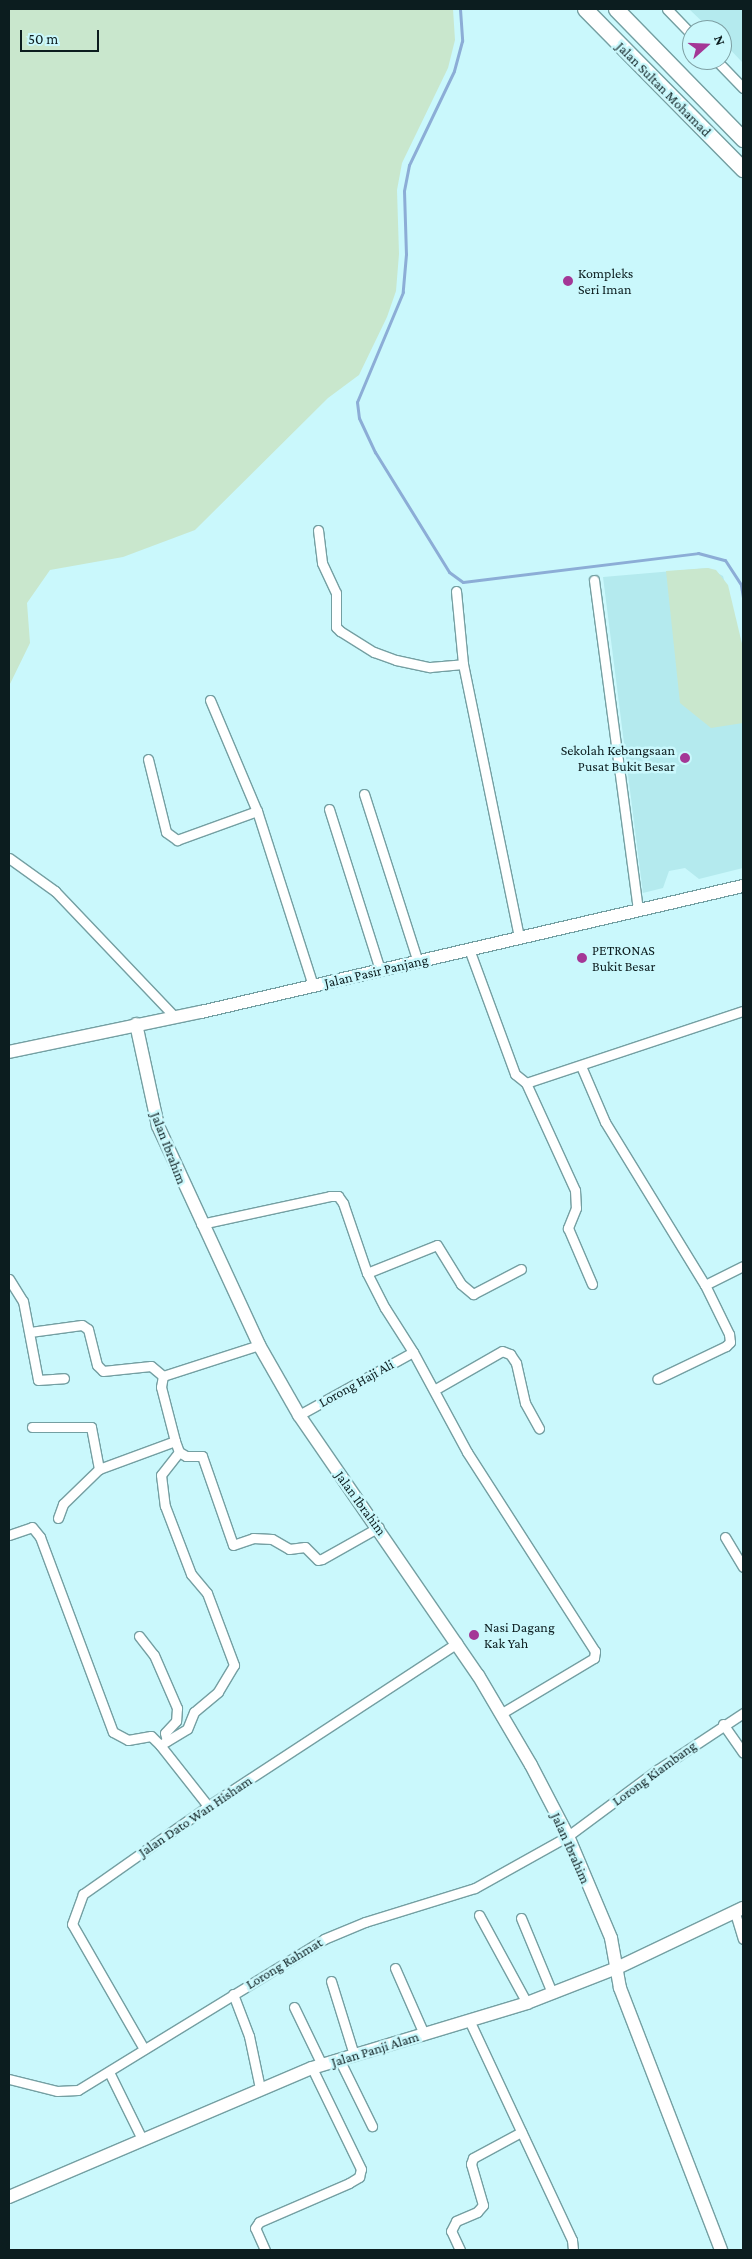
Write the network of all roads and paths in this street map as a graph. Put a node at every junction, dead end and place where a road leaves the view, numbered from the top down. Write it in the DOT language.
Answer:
graph roads {
  1 [pos="585,9"];
  2 [pos="616,9"];
  3 [pos="667,9"];
  4 [pos="682,25"];
  5 [pos="726,70"];
  6 [pos="743,88"];
  7 [pos="743,139"];
  8 [pos="743,169"];
  9 [pos="318,530"];
  10 [pos="594,580"];
  11 [pos="456,591"];
  12 [pos="463,664"];
  13 [pos="210,700"];
  14 [pos="148,759"];
  15 [pos="364,794"];
  16 [pos="329,809"];
  17 [pos="257,811"];
  18 [pos="9,858"];
  19 [pos="743,886"];
  20 [pos="638,910"];
  21 [pos="519,937"];
  22 [pos="469,949"];
  23 [pos="418,962"];
  24 [pos="380,970"];
  25 [pos="313,986"];
  26 [pos="743,1011"];
  27 [pos="175,1017"];
  28 [pos="136,1024"];
  29 [pos="9,1052"];
  30 [pos="581,1066"];
  31 [pos="526,1083"];
  32 [pos="201,1224"];
  33 [pos="743,1266"];
  34 [pos="521,1269"];
  35 [pos="367,1273"];
  36 [pos="9,1279"];
  37 [pos="592,1284"];
  38 [pos="705,1285"];
  39 [pos="30,1332"];
  40 [pos="259,1345"];
  41 [pos="413,1352"];
  42 [pos="163,1376"];
  43 [pos="64,1378"];
  44 [pos="657,1379"];
  45 [pos="434,1390"];
  46 [pos="300,1415"];
  47 [pos="32,1427"];
  48 [pos="539,1428"];
  49 [pos="175,1441"];
  50 [pos="179,1452"];
  51 [pos="99,1469"];
  52 [pos="58,1518"];
  53 [pos="378,1527"];
  54 [pos="9,1535"];
  55 [pos="725,1537"];
  56 [pos="743,1568"];
  57 [pos="139,1636"];
  58 [pos="457,1643"];
  59 [pos="502,1713"];
  60 [pos="743,1713"];
  61 [pos="724,1724"];
  62 [pos="164,1743"];
  63 [pos="743,1753"];
  64 [pos="208,1806"];
  65 [pos="568,1836"];
  66 [pos="739,1911"];
  67 [pos="480,1915"];
  68 [pos="521,1918"];
  69 [pos="743,1939"];
  70 [pos="395,1968"];
  71 [pos="617,1968"];
  72 [pos="331,1981"];
  73 [pos="552,1993"];
  74 [pos="232,1994"];
  75 [pos="527,2003"];
  76 [pos="294,2007"];
  77 [pos="470,2020"];
  78 [pos="424,2034"];
  79 [pos="144,2049"];
  80 [pos="354,2055"];
  81 [pos="339,2059"];
  82 [pos="317,2066"];
  83 [pos="109,2072"];
  84 [pos="9,2079"];
  85 [pos="260,2088"];
  86 [pos="372,2126"];
  87 [pos="520,2132"];
  88 [pos="142,2139"];
  89 [pos="9,2197"];
  90 [pos="265,2250"];
  91 [pos="460,2250"];
  92 [pos="573,2250"];
  93 [pos="721,2250"];
  1 -- 8 [label="highway, Jalan Sultan Mohamad"];
  2 -- 7 [label="highway, Jalan Sultan Mohamad"];
  3 -- 4 [label="street"];
  5 -- 6 [label="street"];
  9 -- 12 [label="street"];
  10 -- 20 [label="street"];
  11 -- 12 [label="street"];
  12 -- 21 [label="street"];
  13 -- 17 [label="street"];
  14 -- 17 [label="street"];
  15 -- 23 [label="street"];
  16 -- 24 [label="street"];
  17 -- 25 [label="street"];
  18 -- 27 [label="street"];
  19 -- 20 [label="main road, Jalan Pasir Panjang"];
  20 -- 21 [label="main road, Jalan Pasir Panjang"];
  21 -- 22 [label="main road, Jalan Pasir Panjang"];
  22 -- 23 [label="main road, Jalan Pasir Panjang"];
  22 -- 31 [label="street"];
  23 -- 24 [label="main road, Jalan Pasir Panjang"];
  24 -- 25 [label="main road, Jalan Pasir Panjang"];
  25 -- 27 [label="main road, Jalan Pasir Panjang"];
  26 -- 30 [label="street"];
  27 -- 28 [label="main road, Jalan Pasir Panjang"];
  28 -- 29 [label="main road, Jalan Pasir Panjang"];
  28 -- 32 [label="main road, Jalan Ibrahim"];
  30 -- 31 [label="street"];
  30 -- 38 [label="street"];
  31 -- 37 [label="street"];
  32 -- 35 [label="street"];
  32 -- 40 [label="main road, Jalan Ibrahim"];
  33 -- 38 [label="street"];
  34 -- 35 [label="street"];
  35 -- 41 [label="street"];
  36 -- 39 [label="street"];
  38 -- 44 [label="street"];
  39 -- 42 [label="street"];
  39 -- 43 [label="street"];
  40 -- 42 [label="street"];
  40 -- 46 [label="main road, Jalan Ibrahim"];
  41 -- 45 [label="street"];
  41 -- 46 [label="street, Lorong Haji Ali"];
  42 -- 49 [label="street"];
  45 -- 48 [label="street"];
  45 -- 59 [label="street"];
  46 -- 53 [label="main road, Jalan Ibrahim"];
  47 -- 51 [label="street"];
  49 -- 50 [label="street"];
  49 -- 51 [label="street"];
  50 -- 53 [label="street"];
  50 -- 62 [label="street"];
  51 -- 52 [label="street"];
  53 -- 58 [label="main road, Jalan Ibrahim"];
  54 -- 62 [label="street"];
  55 -- 56 [label="street"];
  57 -- 62 [label="street"];
  58 -- 59 [label="main road, Jalan Ibrahim"];
  58 -- 64 [label="street, Jalan Dato Wan Hisham"];
  59 -- 65 [label="main road, Jalan Ibrahim"];
  60 -- 61 [label="street, Lorong Kiambang"];
  61 -- 63 [label="street"];
  61 -- 65 [label="street, Lorong Kiambang"];
  62 -- 64 [label="street"];
  64 -- 79 [label="street, Jalan Dato Wan Hisham"];
  65 -- 71 [label="main road, Jalan Ibrahim"];
  65 -- 74 [label="street, Lorong Rahmat"];
  66 -- 69 [label="street"];
  66 -- 71 [label="main road, Jalan Panji Alam"];
  67 -- 75 [label="street"];
  68 -- 73 [label="street"];
  70 -- 78 [label="street"];
  71 -- 73 [label="main road, Jalan Panji Alam"];
  71 -- 93 [label="main road, Jalan Ibrahim"];
  72 -- 80 [label="street"];
  73 -- 75 [label="main road, Jalan Panji Alam"];
  74 -- 79 [label="street, Lorong Rahmat"];
  74 -- 85 [label="street"];
  75 -- 77 [label="main road, Jalan Panji Alam"];
  76 -- 82 [label="street"];
  77 -- 78 [label="main road, Jalan Panji Alam"];
  77 -- 87 [label="street"];
  78 -- 80 [label="main road, Jalan Panji Alam"];
  79 -- 83 [label="street, Lorong Rahmat"];
  80 -- 81 [label="main road, Jalan Panji Alam"];
  81 -- 82 [label="main road, Jalan Panji Alam"];
  81 -- 86 [label="street"];
  82 -- 85 [label="main road, Jalan Panji Alam"];
  82 -- 90 [label="street"];
  83 -- 84 [label="street, Lorong Rahmat"];
  83 -- 88 [label="street"];
  85 -- 88 [label="main road, Jalan Panji Alam"];
  87 -- 91 [label="street"];
  87 -- 92 [label="street"];
  88 -- 89 [label="main road, Jalan Panji Alam"];
}
